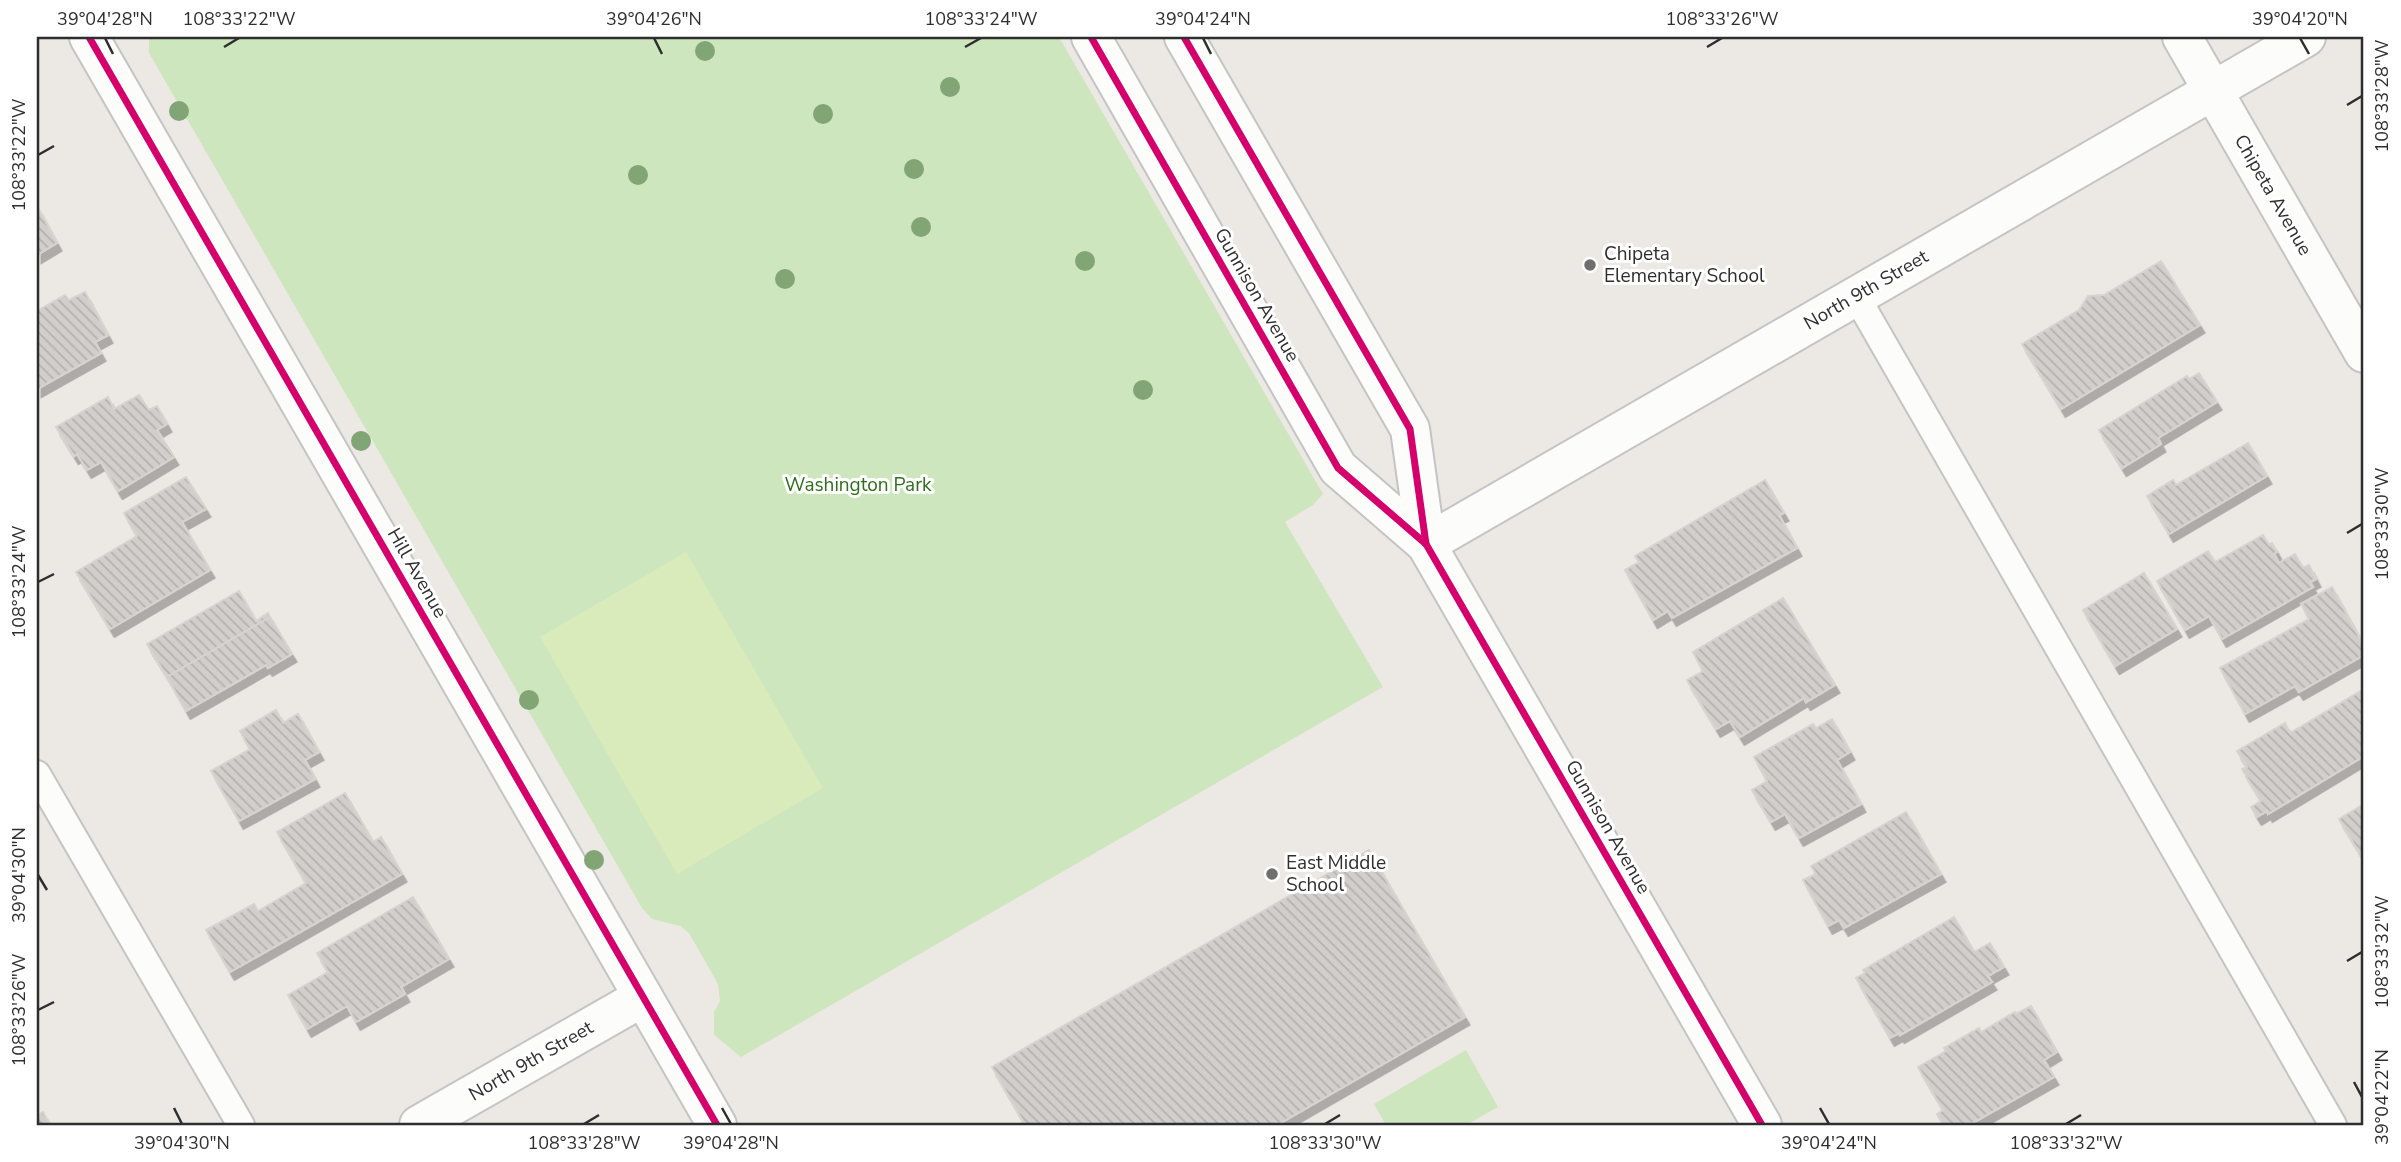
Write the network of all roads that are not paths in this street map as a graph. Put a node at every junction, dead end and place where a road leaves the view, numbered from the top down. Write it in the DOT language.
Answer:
graph roads {
  1 [pos="89,37"];
  2 [pos="1091,37"];
  3 [pos="1184,37"];
  4 [pos="2182,37"];
  5 [pos="2306,37"];
  6 [pos="2213,90"];
  7 [pos="1856,296"];
  8 [pos="2364,353"];
  9 [pos="1426,544"];
  10 [pos="37,774"];
  11 [pos="643,997"];
  12 [pos="241,1125"];
  13 [pos="419,1125"];
  14 [pos="717,1125"];
  15 [pos="1762,1125"];
  16 [pos="2333,1125"];
  1 -- 11 [label="street, Hill Avenue"];
  2 -- 9 [label="street, Gunnison Avenue"];
  3 -- 9 [label="street, Gunnison Avenue"];
  4 -- 6 [label="street, Chipeta Avenue"];
  5 -- 6 [label="street, North 9th Street"];
  6 -- 7 [label="street, North 9th Street"];
  6 -- 8 [label="street, Chipeta Avenue"];
  7 -- 9 [label="street, North 9th Street"];
  7 -- 16 [label="lane"];
  9 -- 15 [label="street, Gunnison Avenue"];
  10 -- 12 [label="lane"];
  11 -- 13 [label="street, North 9th Street"];
  11 -- 14 [label="street, Hill Avenue"];
}
